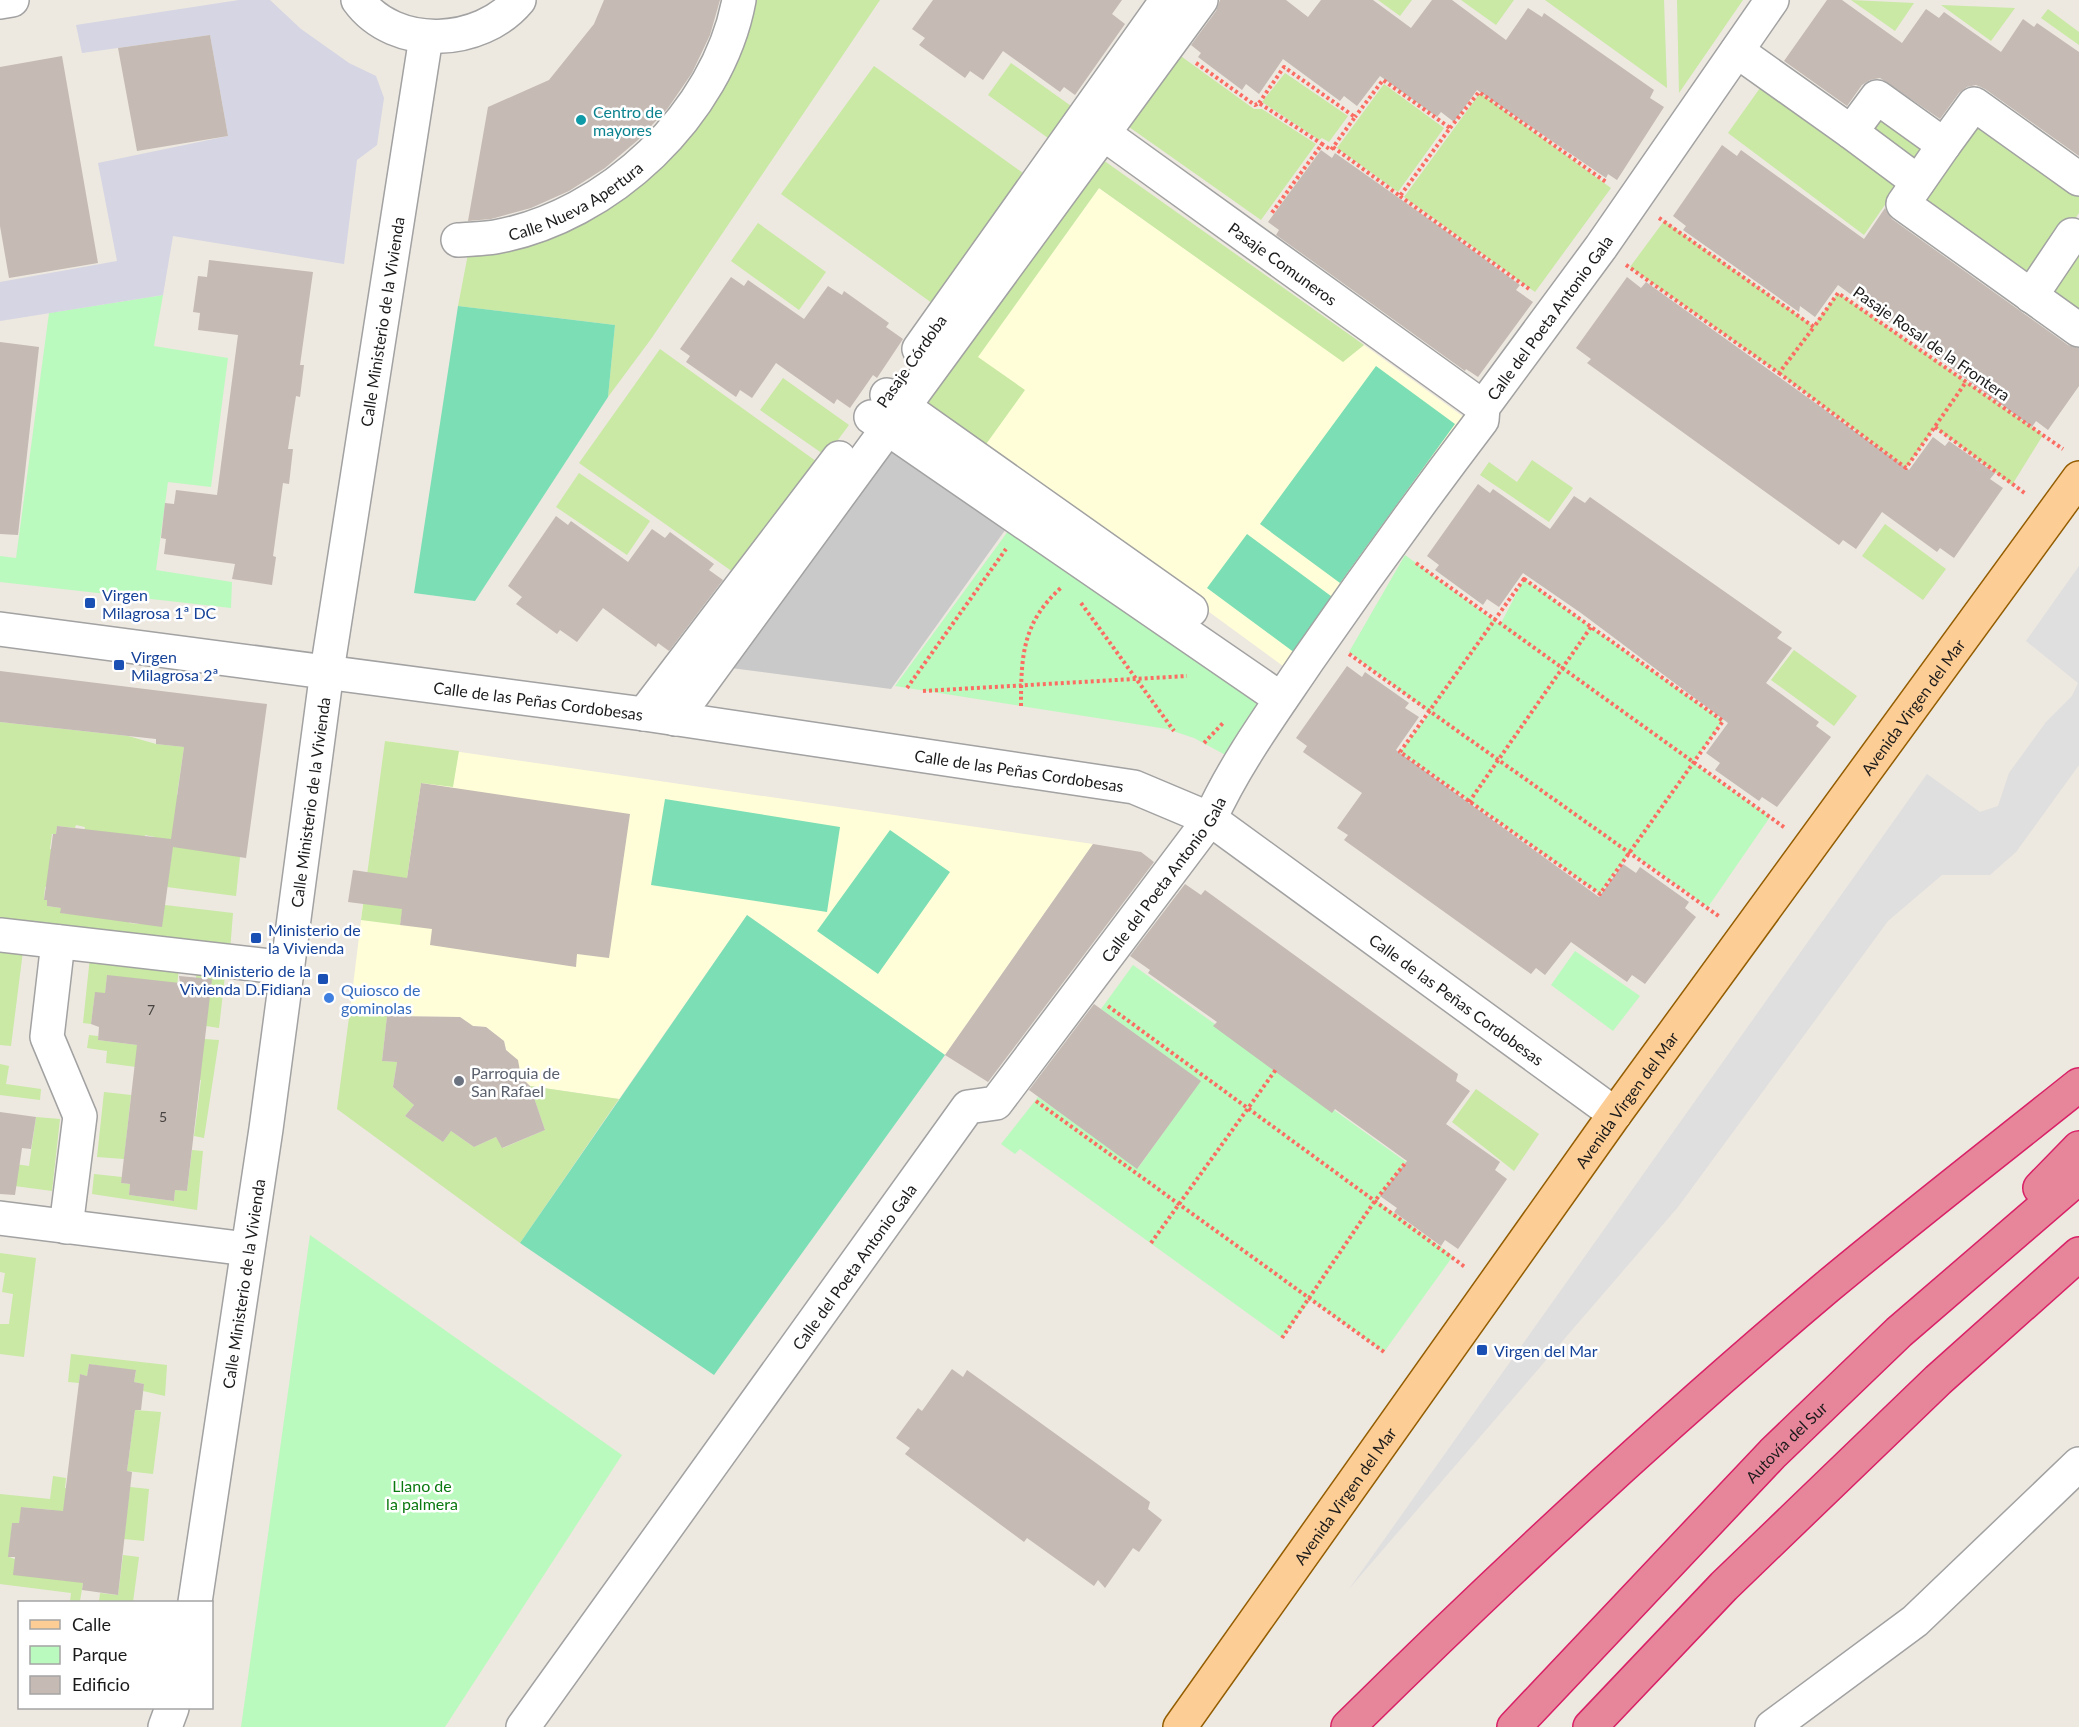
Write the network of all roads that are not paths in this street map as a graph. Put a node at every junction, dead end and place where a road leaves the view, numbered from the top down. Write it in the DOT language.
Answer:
graph roads {
  1 [pos="12,0"];
  2 [pos="358,0"];
  3 [pos="519,0"];
  4 [pos="739,0"];
  5 [pos="1167,0"];
  6 [pos="1201,0"];
  7 [pos="1772,0"];
  8 [pos="0,2"];
  9 [pos="426,36"];
  10 [pos="1737,51"];
  11 [pos="1093,127"];
  12 [pos="1851,132"];
  13 [pos="1944,145"];
  14 [pos="2079,179"];
  15 [pos="1918,182"];
  16 [pos="2077,233"];
  17 [pos="458,240"];
  18 [pos="2031,296"];
  19 [pos="2079,330"];
  20 [pos="1483,407"];
  21 [pos="887,412"];
  22 [pos="2074,465"];
  23 [pos="0,629"];
  24 [pos="327,671"];
  25 [pos="1287,691"];
  26 [pos="660,717"];
  27 [pos="1210,819"];
  28 [pos="0,935"];
  29 [pos="58,942"];
  30 [pos="287,968"];
  31 [pos="2079,1085"];
  32 [pos="1615,1114"];
  33 [pos="2079,1148"];
  34 [pos="2079,1177"];
  35 [pos="0,1218"];
  36 [pos="66,1227"];
  37 [pos="248,1249"];
  38 [pos="2079,1254"];
  39 [pos="1899,1332"];
  40 [pos="2079,1464"];
  41 [pos="195,1601"];
  42 [pos="171,1709"];
  43 [pos="181,1709"];
  44 [pos="165,1727"];
  45 [pos="179,1727"];
  46 [pos="523,1727"];
  47 [pos="1180,1727"];
  48 [pos="1348,1727"];
  49 [pos="1514,1727"];
  50 [pos="1590,1727"];
  51 [pos="1772,1727"];
  1 -- 8 [label="street"];
  2 -- 9 [label="street"];
  3 -- 9 [label="street"];
  4 -- 17 [label="street, Calle Nueva Apertura"];
  5 -- 11 [label="street, Pasaje Córdoba"];
  6 -- 11 [label="street"];
  7 -- 10 [label="street, Calle del Poeta Antonio Gala"];
  9 -- 24 [label="street, Calle Ministerio de la Vivienda"];
  10 -- 12 [label="street"];
  10 -- 20 [label="street, Calle del Poeta Antonio Gala"];
  11 -- 20 [label="street, Pasaje Comuneros"];
  11 -- 21 [label="street, Pasaje Córdoba"];
  12 -- 13 [label="street"];
  12 -- 15 [label="street"];
  13 -- 14 [label="street"];
  13 -- 15 [label="street"];
  15 -- 18 [label="street"];
  16 -- 18 [label="street"];
  18 -- 19 [label="street"];
  20 -- 25 [label="street, Calle del Poeta Antonio Gala"];
  21 -- 25 [label="street"];
  21 -- 26 [label="street, Pasaje Córdoba"];
  22 -- 32 [label="main road, Avenida Virgen del Mar"];
  23 -- 24 [label="street, Calle de las Peñas Cordobesas"];
  24 -- 26 [label="street, Calle de las Peñas Cordobesas"];
  24 -- 30 [label="street, Calle Ministerio de la Vivienda"];
  25 -- 27 [label="street, Calle del Poeta Antonio Gala"];
  26 -- 27 [label="street, Calle de las Peñas Cordobesas"];
  27 -- 32 [label="street, Calle de las Peñas Cordobesas"];
  27 -- 46 [label="street, Calle del Poeta Antonio Gala"];
  28 -- 29 [label="street"];
  29 -- 30 [label="street"];
  29 -- 36 [label="street"];
  30 -- 37 [label="street, Calle Ministerio de la Vivienda"];
  31 -- 48 [label="highway"];
  32 -- 47 [label="main road, Avenida Virgen del Mar"];
  33 -- 39 [label="highway"];
  34 -- 39 [label="highway, Autovía del Sur"];
  35 -- 36 [label="street"];
  36 -- 37 [label="street"];
  37 -- 41 [label="street, Calle Ministerio de la Vivienda"];
  38 -- 50 [label="highway"];
  39 -- 49 [label="highway, Autovía del Sur"];
  40 -- 51 [label="street"];
  42 -- 44 [label="street"];
  43 -- 45 [label="street"];
}
